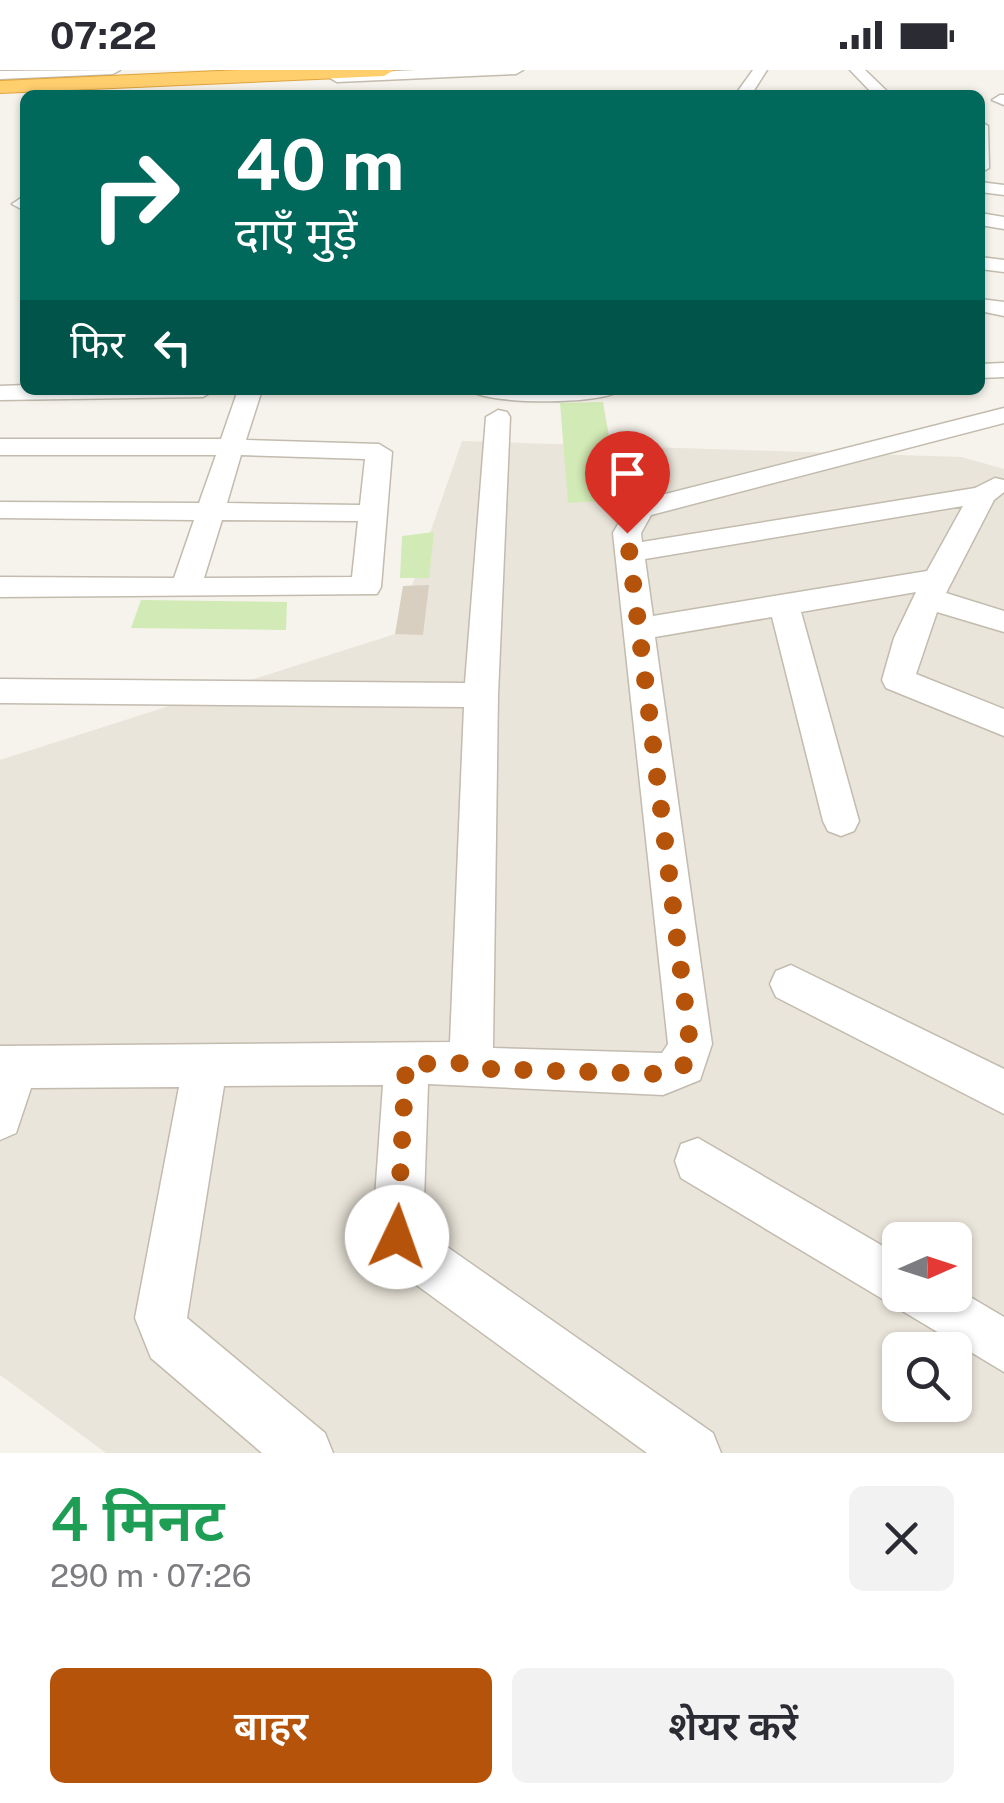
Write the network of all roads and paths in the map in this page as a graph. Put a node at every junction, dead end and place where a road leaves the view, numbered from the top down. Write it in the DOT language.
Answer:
graph roads {
  1 [pos="243,70"];
  2 [pos="514,70"];
  3 [pos="856,70"];
  4 [pos="381,73"];
  5 [pos="93,78"];
  6 [pos="502,82"];
  7 [pos="0,84"];
  8 [pos="358,90"];
  9 [pos="878,90"];
  10 [pos="248,395"];
  11 [pos="1004,415"];
  12 [pos="498,417"];
  13 [pos="0,446"];
  14 [pos="231,447"];
  15 [pos="994,490"];
  16 [pos="0,510"];
  17 [pos="209,512"];
  18 [pos="374,512"];
  19 [pos="630,553"];
  20 [pos="0,587"];
  21 [pos="186,588"];
  22 [pos="933,588"];
  23 [pos="784,604"];
  24 [pos="1004,622"];
  25 [pos="638,629"];
  26 [pos="0,691"];
  27 [pos="481,695"];
  28 [pos="1004,723"];
  29 [pos="841,821"];
  30 [pos="791,984"];
  31 [pos="471,1063"];
  32 [pos="406,1064"];
  33 [pos="205,1066"];
  34 [pos="7,1067"];
  35 [pos="1004,1092"];
  36 [pos="0,1117"];
  37 [pos="698,1160"];
  38 [pos="882,1273"];
  39 [pos="947,1312"];
  40 [pos="1004,1346"];
  41 [pos="305,1453"];
  42 [pos="693,1453"];
  1 -- 5 [label="highway"];
  2 -- 4 [label="street"];
  2 -- 6 [label="street"];
  3 -- 9 [label="street"];
  4 -- 5 [label="highway"];
  4 -- 8 [label="street"];
  5 -- 7 [label="highway"];
  10 -- 14 [label="street"];
  11 -- 19 [label="street"];
  12 -- 27 [label="street"];
  13 -- 14 [label="street"];
  14 -- 17 [label="street"];
  14 -- 18 [label="street"];
  15 -- 19 [label="street"];
  15 -- 22 [label="street"];
  16 -- 17 [label="street"];
  17 -- 18 [label="street"];
  17 -- 21 [label="street"];
  18 -- 21 [label="street"];
  19 -- 25 [label="street"];
  20 -- 21 [label="street"];
  22 -- 23 [label="street"];
  22 -- 24 [label="street"];
  22 -- 28 [label="street"];
  23 -- 25 [label="street"];
  23 -- 29 [label="street"];
  25 -- 31 [label="street"];
  26 -- 27 [label="street"];
  27 -- 31 [label="street"];
  30 -- 35 [label="street"];
  31 -- 32 [label="street"];
  32 -- 33 [label="street"];
  32 -- 42 [label="street"];
  33 -- 34 [label="street"];
  33 -- 41 [label="street"];
  34 -- 36 [label="street"];
  37 -- 38 [label="street"];
  39 -- 40 [label="street"];
}
